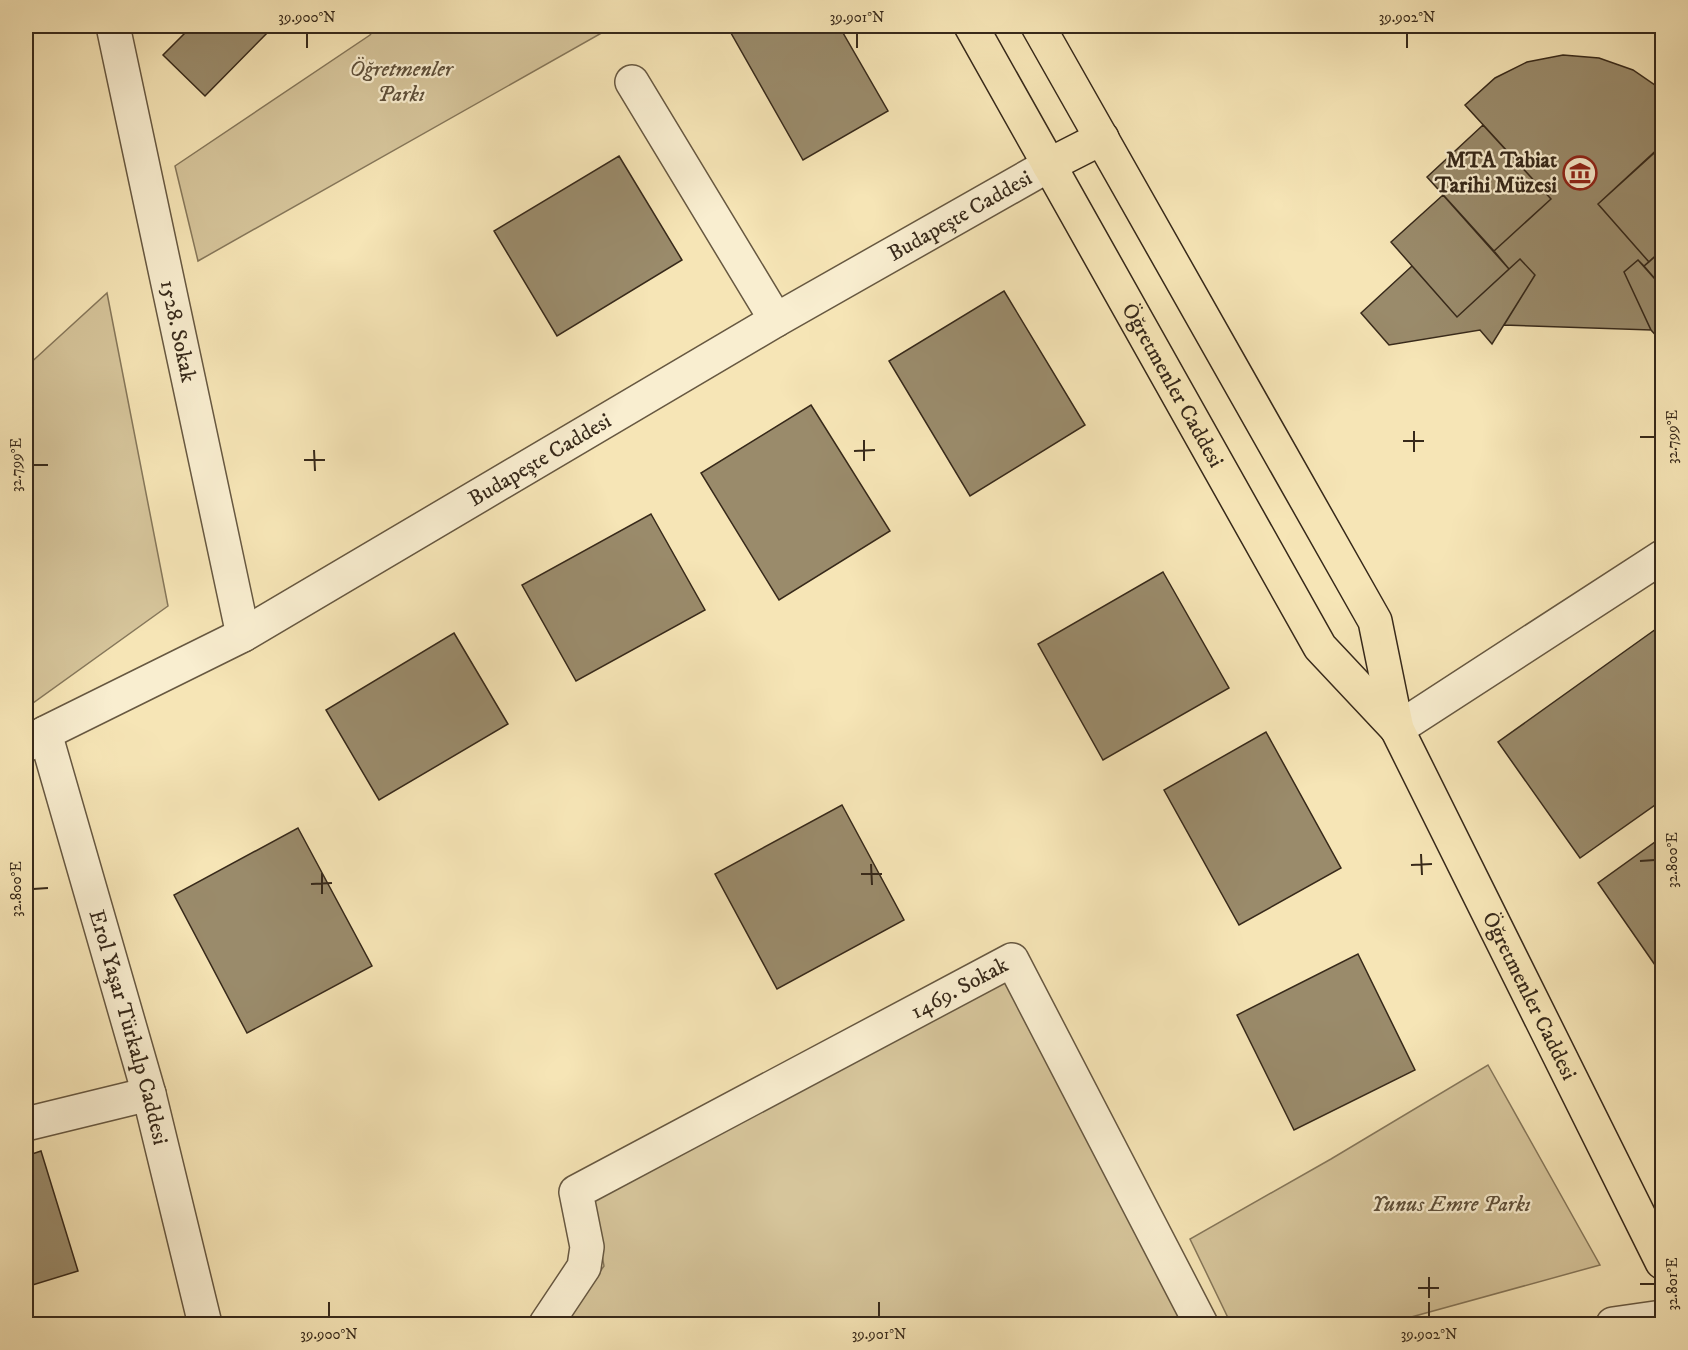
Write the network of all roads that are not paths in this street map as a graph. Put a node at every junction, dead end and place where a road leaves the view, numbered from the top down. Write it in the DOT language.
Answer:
graph roads {
  1 [pos="113,26"];
  2 [pos="971,26"];
  3 [pos="1038,26"];
  4 [pos="632,82"];
  5 [pos="1102,138"];
  6 [pos="1049,165"];
  7 [pos="776,320"];
  8 [pos="1662,556"];
  9 [pos="243,635"];
  10 [pos="1397,729"];
  11 [pos="35,739"];
  12 [pos="149,1094"];
  13 [pos="26,1124"];
  14 [pos="1662,1262"];
  15 [pos="1662,1317"];
  16 [pos="204,1324"];
  17 [pos="546,1324"];
  18 [pos="1201,1324"];
  19 [pos="1612,1324"];
  1 -- 9 [label="street, 1528. Sokak"];
  2 -- 6 [label="main road, Öğretmenler Caddesi"];
  3 -- 5 [label="main road, Öğretmenler Caddesi"];
  4 -- 7 [label="street"];
  5 -- 6 [label="main road"];
  5 -- 10 [label="main road, Öğretmenler Caddesi"];
  6 -- 7 [label="street, Budapeşte Caddesi"];
  6 -- 10 [label="main road, Öğretmenler Caddesi"];
  7 -- 9 [label="street, Budapeşte Caddesi"];
  8 -- 10 [label="street"];
  9 -- 11 [label="street, Budapeşte Caddesi"];
  10 -- 14 [label="main road, Öğretmenler Caddesi"];
  11 -- 12 [label="street, Erol Yaşar Türkalp Caddesi"];
  12 -- 13 [label="street"];
  12 -- 16 [label="street, Erol Yaşar Türkalp Caddesi"];
  15 -- 19 [label="street"];
  17 -- 18 [label="street, 1469. Sokak"];
}
